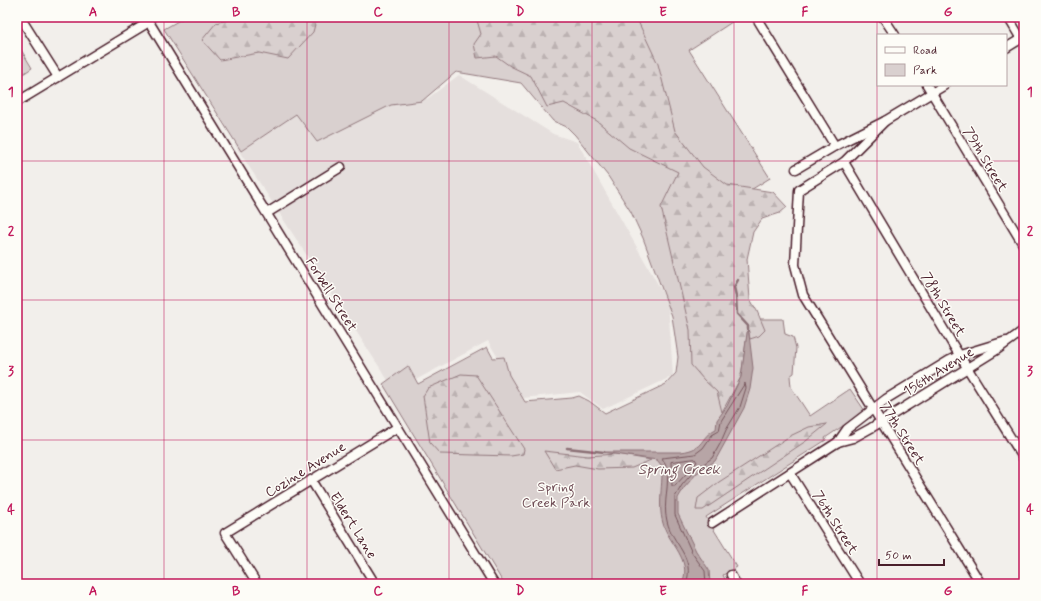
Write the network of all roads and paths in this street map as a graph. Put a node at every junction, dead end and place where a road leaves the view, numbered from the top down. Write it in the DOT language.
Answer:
graph roads {
  1 [pos="20,17"];
  2 [pos="756,17"];
  3 [pos="883,17"];
  4 [pos="1008,17"];
  5 [pos="148,20"];
  6 [pos="894,34"];
  7 [pos="1023,38"];
  8 [pos="1007,47"];
  9 [pos="58,77"];
  10 [pos="928,86"];
  11 [pos="943,86"];
  12 [pos="932,93"];
  13 [pos="17,102"];
  14 [pos="885,121"];
  15 [pos="835,146"];
  16 [pos="844,162"];
  17 [pos="341,167"];
  18 [pos="796,169"];
  19 [pos="267,213"];
  20 [pos="1024,246"];
  21 [pos="1024,330"];
  22 [pos="1007,341"];
  23 [pos="960,355"];
  24 [pos="968,367"];
  25 [pos="873,409"];
  26 [pos="880,421"];
  27 [pos="398,427"];
  28 [pos="838,442"];
  29 [pos="1024,459"];
  30 [pos="790,474"];
  31 [pos="311,480"];
  32 [pos="712,523"];
  33 [pos="731,575"];
  34 [pos="257,584"];
  35 [pos="375,584"];
  36 [pos="494,584"];
  37 [pos="736,584"];
  38 [pos="860,584"];
  39 [pos="981,584"];
  1 -- 9 [label="street"];
  2 -- 15 [label="street"];
  3 -- 6 [label="street"];
  4 -- 7 [label="street"];
  5 -- 9 [label="street"];
  5 -- 19 [label="street, Forbell Street"];
  7 -- 8 [label="street"];
  9 -- 13 [label="street"];
  10 -- 12 [label="street, 79th Street"];
  11 -- 12 [label="street"];
  12 -- 14 [label="street"];
  12 -- 20 [label="street, 79th Street"];
  14 -- 15 [label="street"];
  14 -- 16 [label="street"];
  15 -- 18 [label="street"];
  16 -- 23 [label="street, 78th Street"];
  16 -- 25 [label="street, 77th Street"];
  17 -- 19 [label="street"];
  19 -- 27 [label="street, Forbell Street"];
  21 -- 22 [label="street, 156th Avenue"];
  22 -- 23 [label="street, 156th Avenue"];
  22 -- 24 [label="street, 156th Avenue"];
  23 -- 24 [label="street, 78th Street"];
  23 -- 25 [label="street, 156th Avenue"];
  24 -- 26 [label="street, 156th Avenue"];
  24 -- 29 [label="street, 78th Street"];
  25 -- 26 [label="street, 77th Street"];
  25 -- 28 [label="street, 156th Avenue"];
  26 -- 28 [label="street, 156th Avenue"];
  26 -- 39 [label="street, 77th Street"];
  27 -- 31 [label="street, Cozine Avenue"];
  27 -- 36 [label="street, Forbell Street"];
  28 -- 30 [label="street, 156th Avenue"];
  30 -- 32 [label="street, 156th Avenue"];
  30 -- 38 [label="street, 76th Street"];
  31 -- 34 [label="street, Cozine Avenue"];
  31 -- 35 [label="street, Eldert Lane"];
  33 -- 37 [label="street"];
}
